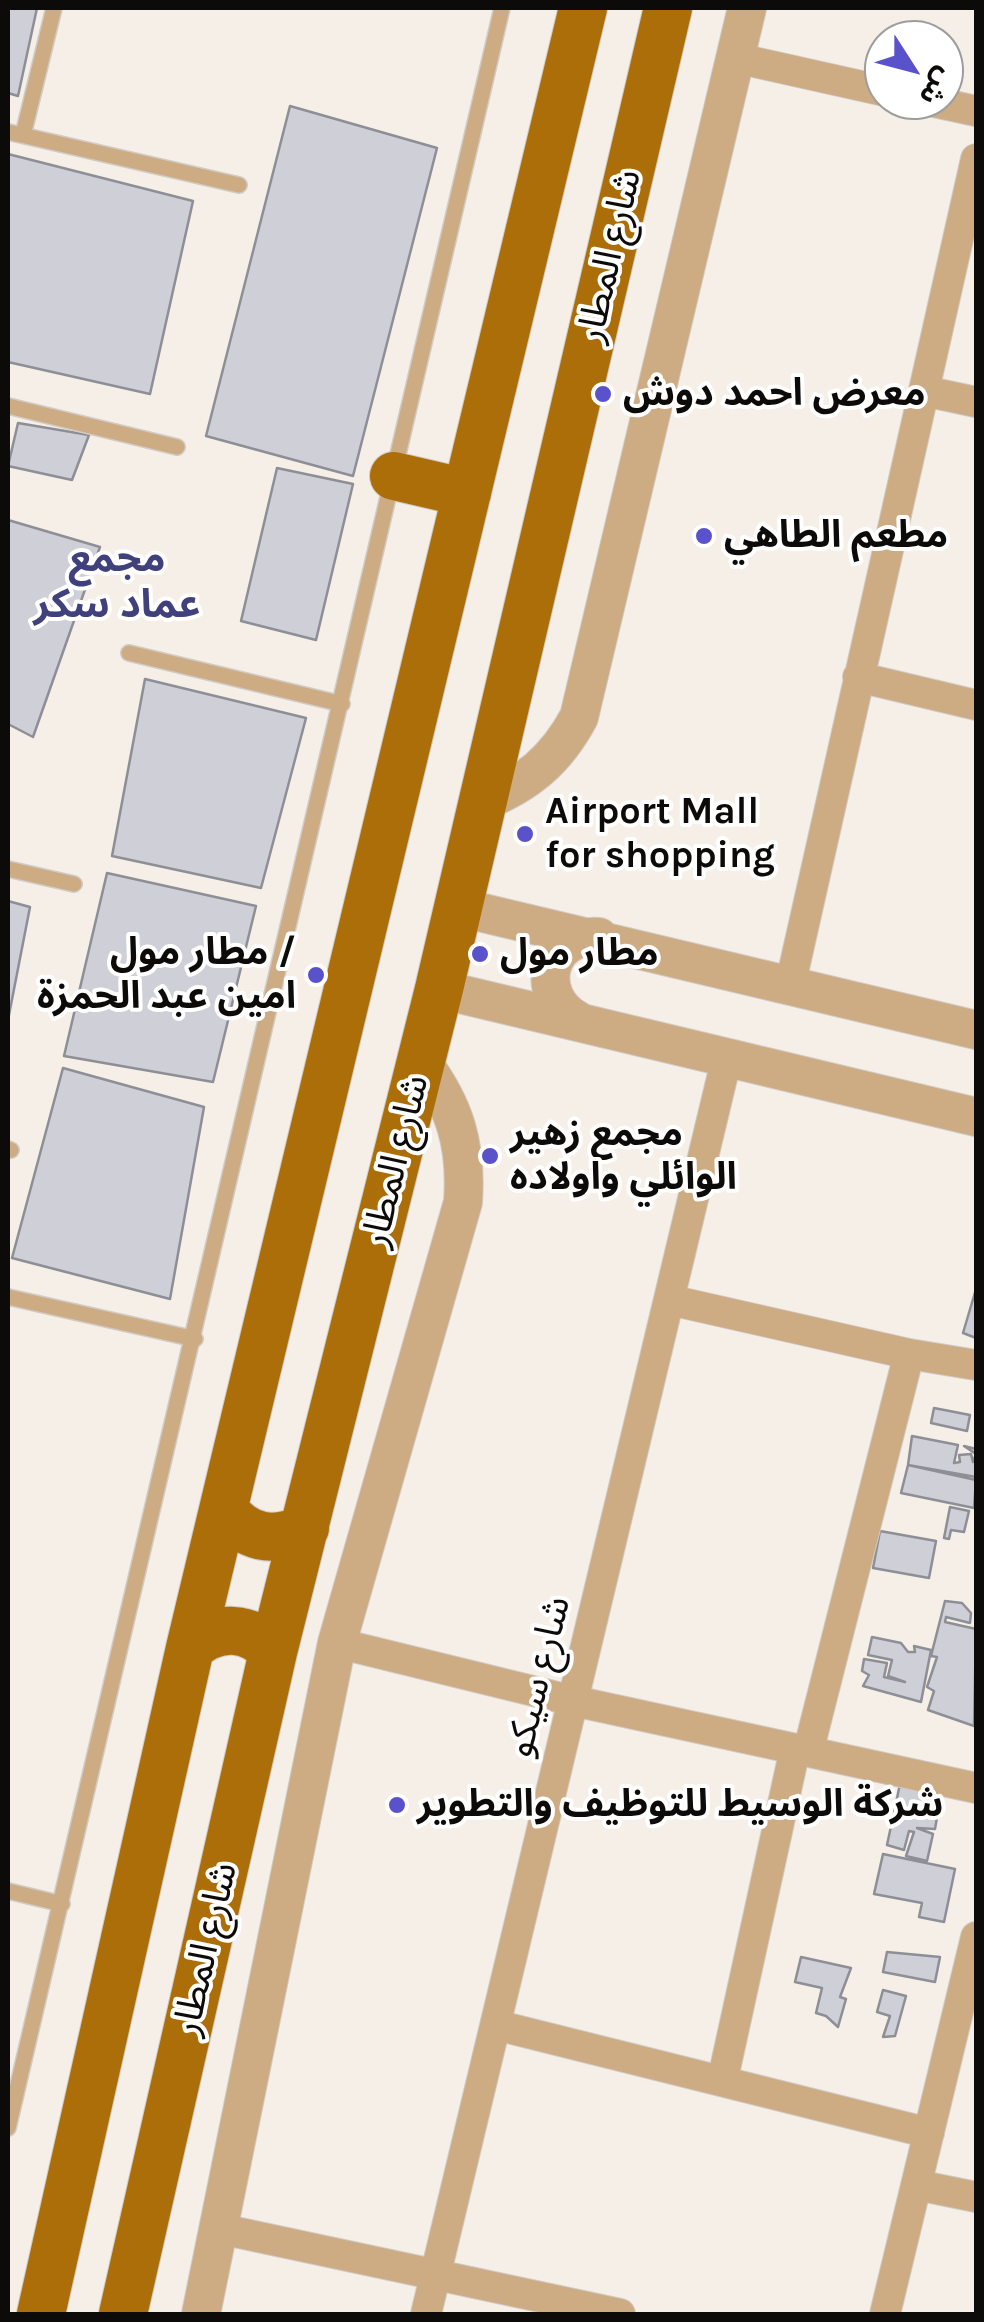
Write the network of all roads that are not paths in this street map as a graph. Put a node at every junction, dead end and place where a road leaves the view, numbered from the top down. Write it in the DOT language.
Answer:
graph roads {
  1 [pos="54,8"];
  2 [pos="502,8"];
  3 [pos="583,8"];
  4 [pos="668,8"];
  5 [pos="747,8"];
  6 [pos="736,58"];
  7 [pos="864,87"];
  8 [pos="15,134"];
  9 [pos="976,159"];
  10 [pos="239,186"];
  11 [pos="924,391"];
  12 [pos="976,402"];
  13 [pos="8,406"];
  14 [pos="177,447"];
  15 [pos="394,476"];
  16 [pos="467,494"];
  17 [pos="129,652"];
  18 [pos="858,677"];
  19 [pos="342,704"];
  20 [pos="976,705"];
  21 [pos="482,802"];
  22 [pos="8,869"];
  23 [pos="74,884"];
  24 [pos="458,907"];
  25 [pos="599,937"];
  26 [pos="790,986"];
  27 [pos="439,988"];
  28 [pos="577,1020"];
  29 [pos="976,1030"];
  30 [pos="727,1057"];
  31 [pos="420,1061"];
  32 [pos="976,1116"];
  33 [pos="8,1296"];
  34 [pos="670,1300"];
  35 [pos="195,1339"];
  36 [pos="908,1354"];
  37 [pos="976,1365"];
  38 [pos="224,1510"];
  39 [pos="305,1528"];
  40 [pos="337,1643"];
  41 [pos="190,1648"];
  42 [pos="273,1652"];
  43 [pos="574,1701"];
  44 [pos="801,1750"];
  45 [pos="976,1788"];
  46 [pos="8,1891"];
  47 [pos="62,1904"];
  48 [pos="976,1937"];
  49 [pos="969,2004"];
  50 [pos="496,2024"];
  51 [pos="723,2078"];
  52 [pos="8,2128"];
  53 [pos="929,2133"];
  54 [pos="917,2185"];
  55 [pos="976,2196"];
  56 [pos="221,2228"];
  57 [pos="435,2274"];
  58 [pos="41,2314"];
  59 [pos="123,2314"];
  60 [pos="201,2314"];
  61 [pos="426,2314"];
  62 [pos="620,2314"];
  63 [pos="885,2314"];
  1 -- 8 [label="lane"];
  2 -- 15 [label="lane"];
  3 -- 16 [label="main road"];
  4 -- 21 [label="main road, شارع المطار"];
  5 -- 6 [label="street"];
  6 -- 7 [label="street"];
  6 -- 21 [label="street"];
  8 -- 10 [label="lane"];
  9 -- 11 [label="street"];
  11 -- 12 [label="street"];
  11 -- 18 [label="street"];
  13 -- 14 [label="lane"];
  15 -- 16 [label="main road"];
  15 -- 19 [label="lane"];
  16 -- 38 [label="main road"];
  17 -- 19 [label="lane"];
  18 -- 20 [label="street"];
  18 -- 26 [label="street"];
  19 -- 35 [label="lane"];
  21 -- 24 [label="main road, شارع المطار"];
  22 -- 23 [label="lane"];
  24 -- 25 [label="street"];
  24 -- 27 [label="main road, شارع المطار"];
  25 -- 26 [label="street"];
  25 -- 28 [label="street"];
  26 -- 29 [label="street"];
  27 -- 28 [label="street"];
  27 -- 31 [label="main road, شارع المطار"];
  28 -- 30 [label="street"];
  30 -- 32 [label="street"];
  30 -- 34 [label="street, شارع سيكو"];
  31 -- 39 [label="main road, شارع المطار"];
  31 -- 40 [label="street"];
  33 -- 35 [label="lane"];
  34 -- 36 [label="street"];
  34 -- 43 [label="street, شارع سيكو"];
  35 -- 47 [label="lane"];
  36 -- 37 [label="street"];
  36 -- 44 [label="street"];
  38 -- 39 [label="main road"];
  38 -- 41 [label="main road"];
  39 -- 42 [label="main road, شارع المطار"];
  40 -- 43 [label="street"];
  40 -- 56 [label="street"];
  41 -- 42 [label="main road"];
  41 -- 58 [label="main road"];
  42 -- 59 [label="main road, شارع المطار"];
  43 -- 44 [label="street"];
  43 -- 50 [label="street, شارع سيكو"];
  44 -- 45 [label="street"];
  44 -- 51 [label="street"];
  46 -- 47 [label="lane"];
  47 -- 52 [label="lane"];
  48 -- 49 [label="street"];
  49 -- 53 [label="street"];
  50 -- 51 [label="street"];
  50 -- 57 [label="street, شارع سيكو"];
  51 -- 53 [label="street"];
  53 -- 54 [label="street"];
  54 -- 55 [label="street"];
  54 -- 63 [label="street"];
  56 -- 57 [label="street"];
  56 -- 60 [label="street"];
  57 -- 61 [label="street, شارع سيكو"];
  57 -- 62 [label="street"];
}
